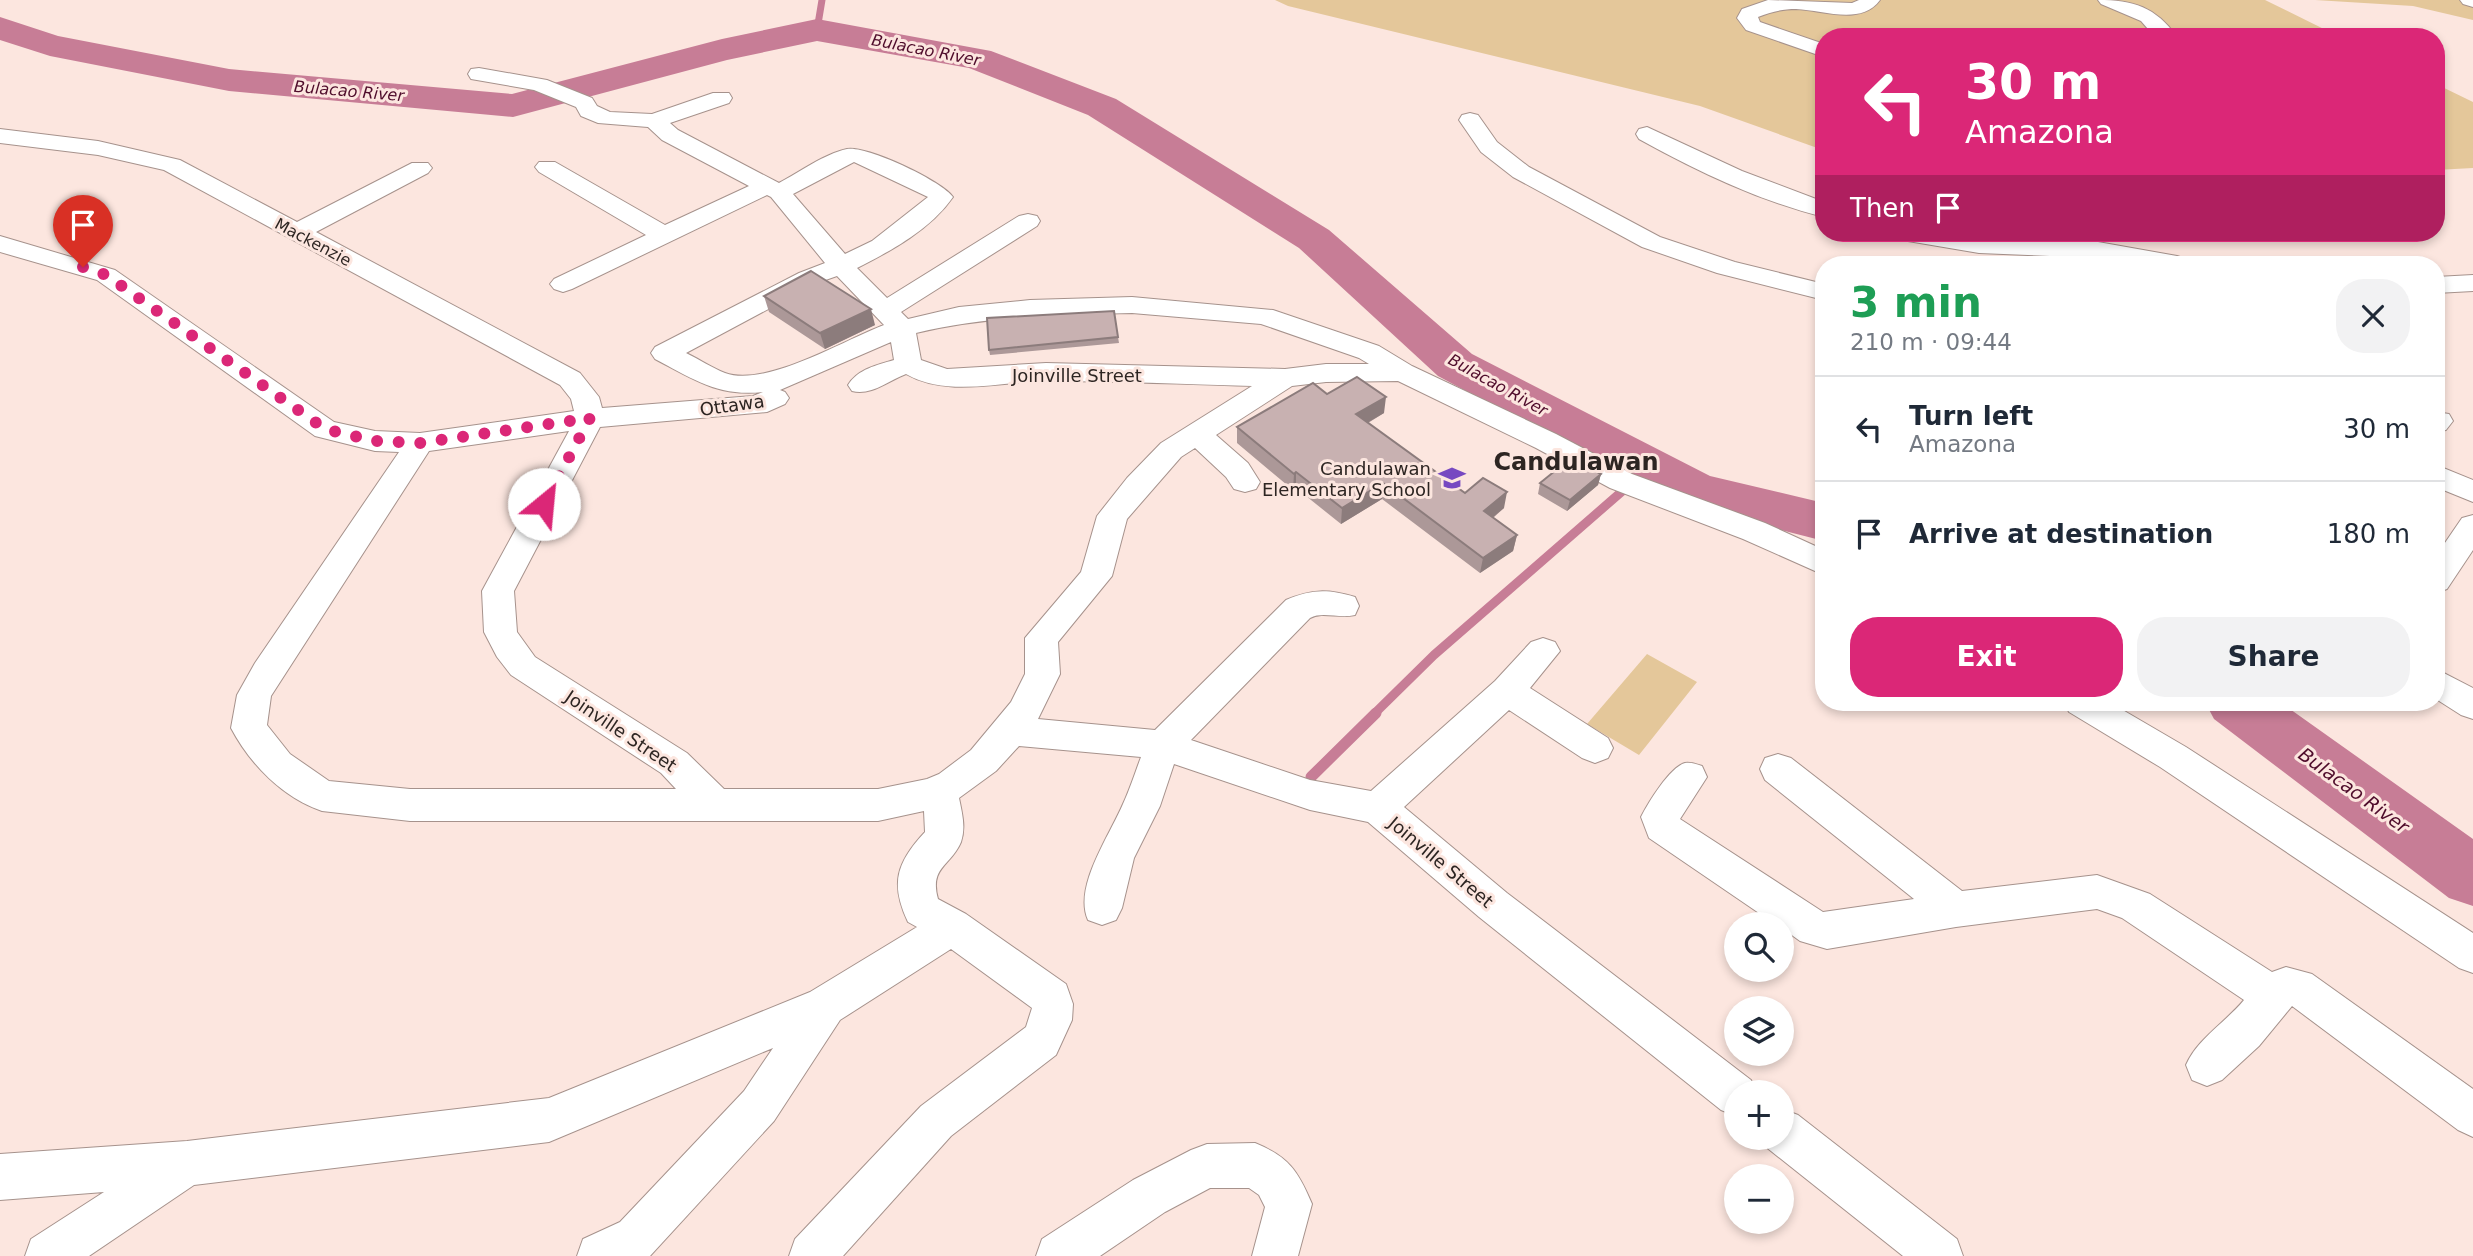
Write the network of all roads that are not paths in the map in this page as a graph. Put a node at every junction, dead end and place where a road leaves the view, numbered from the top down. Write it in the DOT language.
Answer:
graph roads {
  1 [pos="1870,0"];
  2 [pos="2108,0"];
  3 [pos="2158,28"];
  4 [pos="1815,48"];
  5 [pos="480,74"];
  6 [pos="721,98"];
  7 [pos="1470,120"];
  8 [pos="654,121"];
  9 [pos="1647,134"];
  10 [pos="0,136"];
  11 [pos="547,167"];
  12 [pos="420,168"];
  13 [pos="772,189"];
  14 [pos="1815,208"];
  15 [pos="1028,221"];
  16 [pos="295,233"];
  17 [pos="664,236"];
  18 [pos="1960,242"];
  19 [pos="0,244"];
  20 [pos="2128,256"];
  21 [pos="842,266"];
  22 [pos="2473,283"];
  23 [pos="563,284"];
  24 [pos="2445,285"];
  25 [pos="1815,290"];
  26 [pos="900,337"];
  27 [pos="1402,372"];
  28 [pos="1285,378"];
  29 [pos="862,385"];
  30 [pos="590,418"];
  31 [pos="1196,433"];
  32 [pos="420,443"];
  33 [pos="2445,479"];
  34 [pos="1245,482"];
  35 [pos="2473,492"];
  36 [pos="2473,526"];
  37 [pos="1815,560"];
  38 [pos="2445,568"];
  39 [pos="1343,606"];
  40 [pos="1544,651"];
  41 [pos="2445,688"];
  42 [pos="1507,691"];
  43 [pos="2473,705"];
  44 [pos="2096,711"];
  45 [pos="1011,731"];
  46 [pos="1163,745"];
  47 [pos="1595,748"];
  48 [pos="1778,769"];
  49 [pos="1689,777"];
  50 [pos="939,791"];
  51 [pos="713,803"];
  52 [pos="1378,808"];
  53 [pos="1102,908"];
  54 [pos="1956,909"];
  55 [pos="953,927"];
  56 [pos="2473,955"];
  57 [pos="2273,996"];
  58 [pos="825,1006"];
  59 [pos="2207,1065"];
  60 [pos="1724,1086"];
  61 [pos="2473,1115"];
  62 [pos="1794,1140"];
  63 [pos="187,1163"];
  64 [pos="0,1177"];
  65 [pos="48,1256"];
  66 [pos="600,1256"];
  67 [pos="812,1256"];
  68 [pos="1059,1256"];
  69 [pos="1275,1256"];
  70 [pos="1940,1256"];
  1 -- 4 [label="street"];
  2 -- 3 [label="street"];
  5 -- 8 [label="street"];
  6 -- 8 [label="street"];
  7 -- 25 [label="street"];
  8 -- 13 [label="street"];
  9 -- 14 [label="street"];
  10 -- 16 [label="street, Mackenzie"];
  11 -- 17 [label="street"];
  12 -- 16 [label="street"];
  13 -- 17 [label="street"];
  13 -- 21 [label="street"];
  13 -- 21 [label="street"];
  15 -- 26 [label="street"];
  16 -- 30 [label="street, Mackenzie"];
  17 -- 23 [label="street"];
  18 -- 20 [label="street"];
  19 -- 32 [label="street, Ottawa"];
  21 -- 26 [label="street"];
  21 -- 26 [label="street"];
  22 -- 24 [label="street"];
  26 -- 27 [label="street"];
  26 -- 28 [label="street, Joinville Street"];
  26 -- 29 [label="street"];
  26 -- 30 [label="street, Ottawa"];
  27 -- 28 [label="street, Joinville Street"];
  27 -- 37 [label="street"];
  28 -- 31 [label="street, Joinville Street"];
  30 -- 32 [label="street, Ottawa"];
  30 -- 51 [label="street, Joinville Street"];
  31 -- 34 [label="street"];
  31 -- 45 [label="street, Joinville Street"];
  32 -- 51 [label="street"];
  33 -- 35 [label="street"];
  36 -- 38 [label="street"];
  39 -- 46 [label="street"];
  40 -- 42 [label="street"];
  41 -- 43 [label="street"];
  42 -- 47 [label="street"];
  42 -- 52 [label="street"];
  44 -- 56 [label="street"];
  45 -- 46 [label="street, Joinville Street"];
  45 -- 50 [label="street, Joinville Street"];
  46 -- 52 [label="street, Joinville Street"];
  46 -- 53 [label="street"];
  48 -- 54 [label="street"];
  49 -- 54 [label="street"];
  50 -- 51 [label="street, Joinville Street"];
  50 -- 55 [label="street"];
  52 -- 60 [label="street, Joinville Street"];
  54 -- 57 [label="street"];
  55 -- 58 [label="street"];
  55 -- 67 [label="street"];
  57 -- 59 [label="street"];
  57 -- 61 [label="street"];
  58 -- 63 [label="street"];
  58 -- 66 [label="street"];
  62 -- 70 [label="street"];
  63 -- 64 [label="street"];
  63 -- 65 [label="street"];
  68 -- 69 [label="street"];
}
